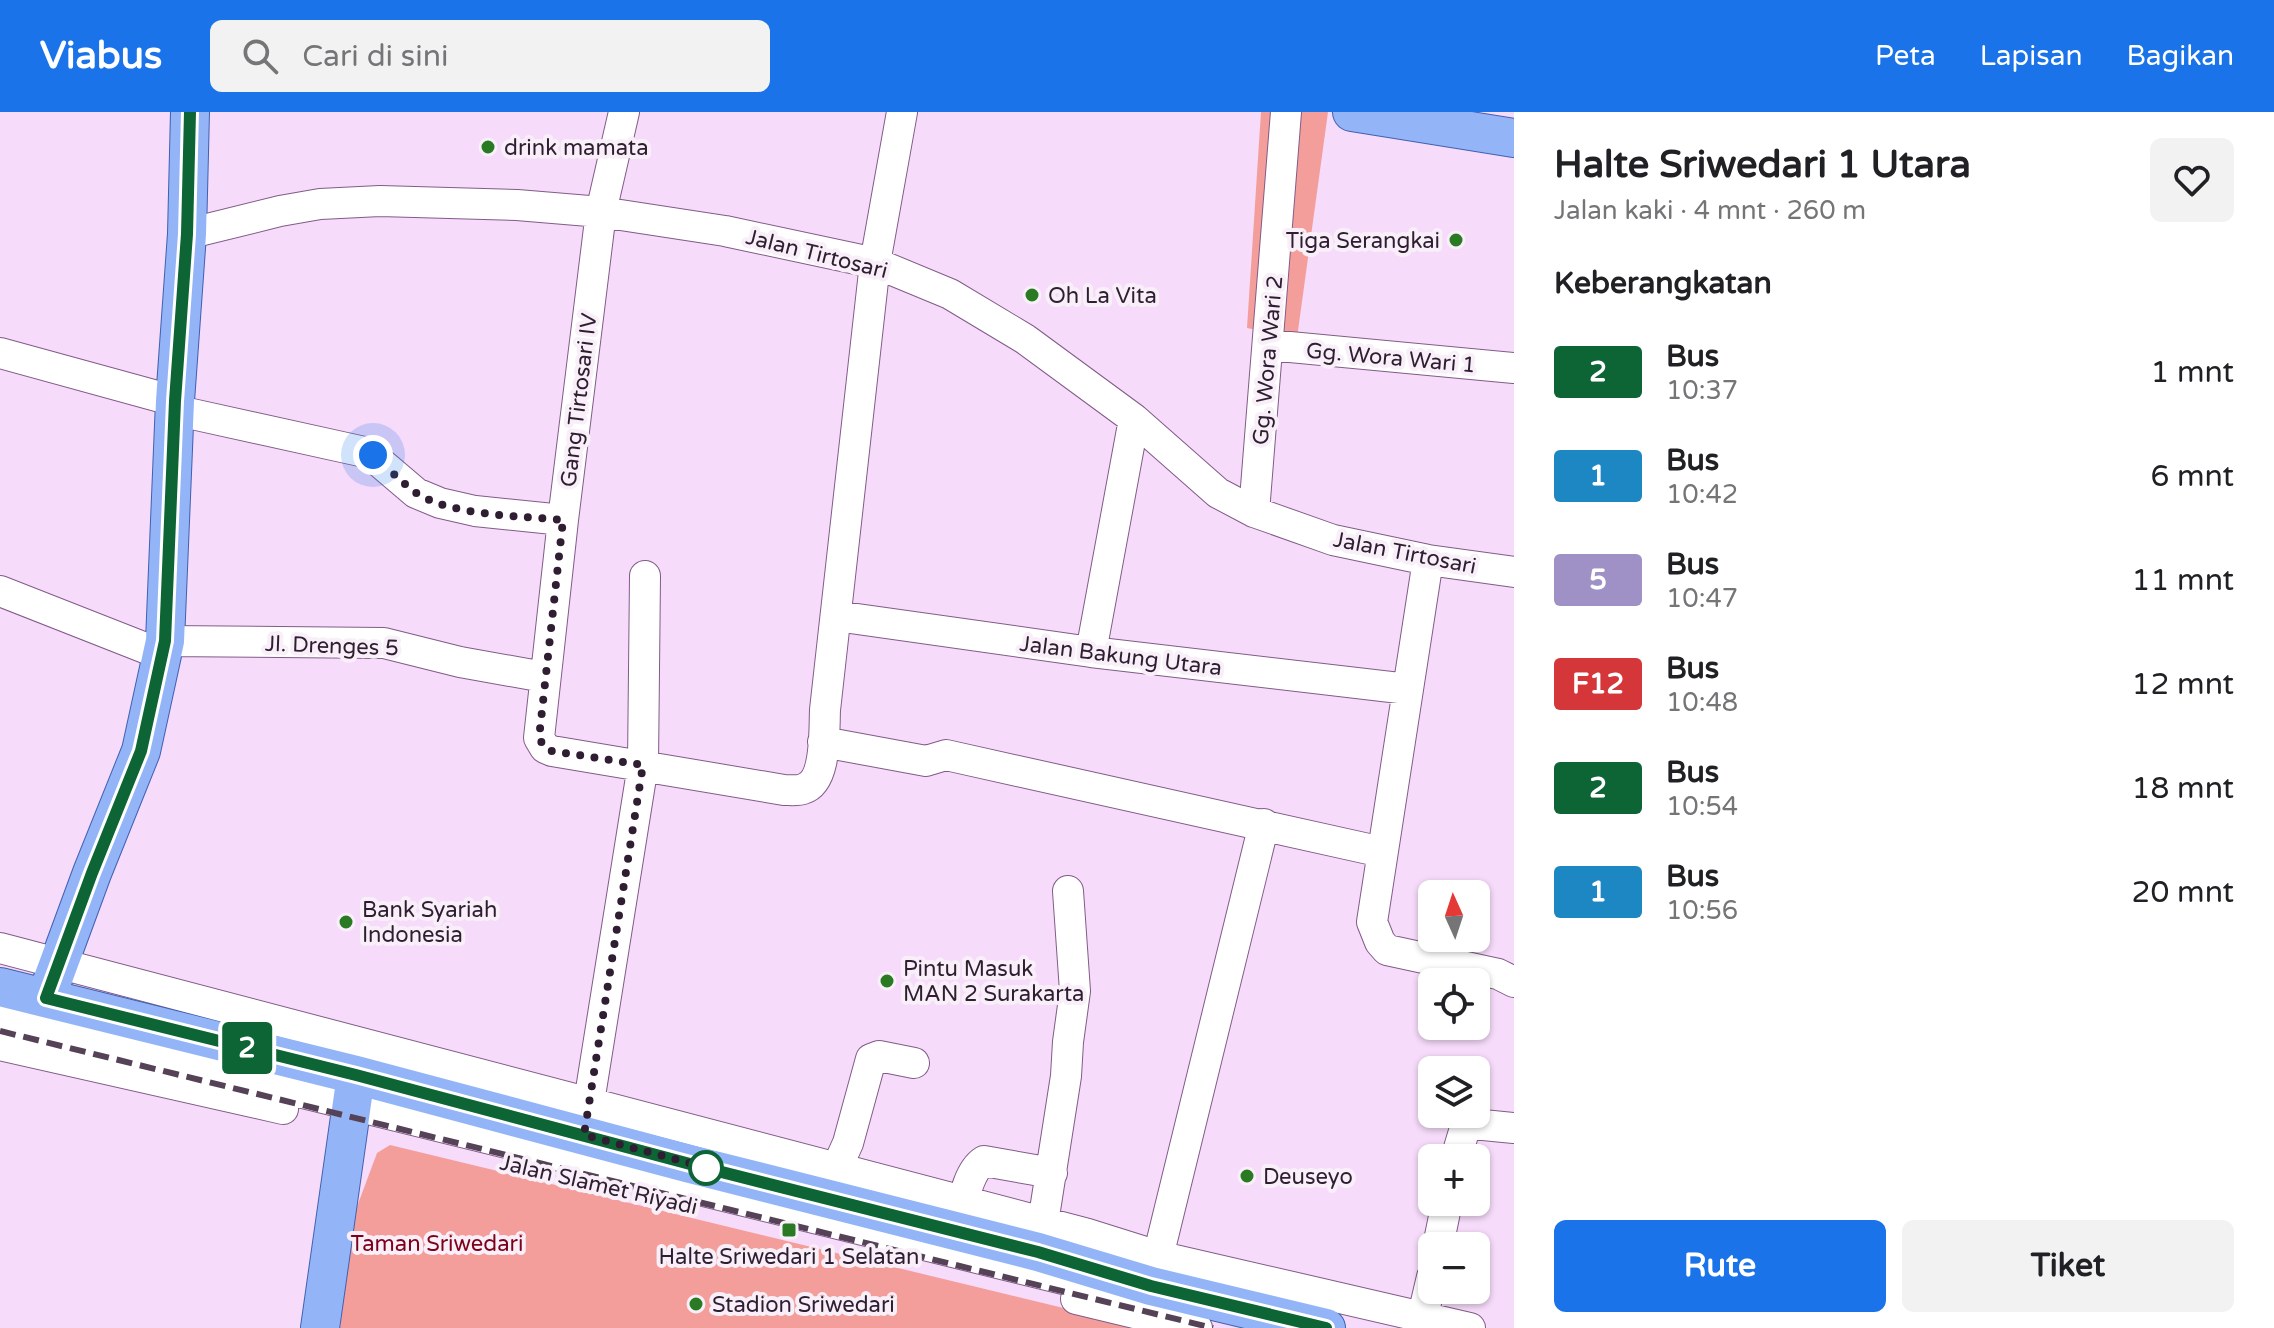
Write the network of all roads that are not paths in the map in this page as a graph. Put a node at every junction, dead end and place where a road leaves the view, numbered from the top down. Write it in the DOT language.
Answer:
graph roads {
  1 [pos="190,112"];
  2 [pos="624,112"];
  3 [pos="902,112"];
  4 [pos="1286,112"];
  5 [pos="1352,112"];
  6 [pos="1514,138"];
  7 [pos="601,212"];
  8 [pos="187,234"];
  9 [pos="875,263"];
  10 [pos="1268,345"];
  11 [pos="0,353"];
  12 [pos="1514,368"];
  13 [pos="175,405"];
  14 [pos="1134,419"];
  15 [pos="1254,512"];
  16 [pos="563,520"];
  17 [pos="1428,560"];
  18 [pos="1514,572"];
  19 [pos="645,576"];
  20 [pos="0,591"];
  21 [pos="836,616"];
  22 [pos="164,648"];
  23 [pos="1091,652"];
  24 [pos="544,677"];
  25 [pos="1408,689"];
  26 [pos="823,742"];
  27 [pos="643,765"];
  28 [pos="1264,824"];
  29 [pos="1382,852"];
  30 [pos="1068,891"];
  31 [pos="0,948"];
  32 [pos="58,962"];
  33 [pos="1514,982"];
  34 [pos="0,987"];
  35 [pos="46,998"];
  36 [pos="0,1019"];
  37 [pos="0,1045"];
  38 [pos="914,1063"];
  39 [pos="353,1102"];
  40 [pos="586,1119"];
  41 [pos="1514,1128"];
  42 [pos="1460,1144"];
  43 [pos="1052,1173"];
  44 [pos="830,1182"];
  45 [pos="959,1217"];
  46 [pos="1041,1238"];
  47 [pos="1155,1271"];
  48 [pos="1421,1322"];
  49 [pos="320,1328"];
  50 [pos="1197,1328"];
  51 [pos="1261,1328"];
  52 [pos="1326,1328"];
  53 [pos="1470,1328"];
  1 -- 8 [label="main road"];
  2 -- 7 [label="street, Gang Tirtosari IV"];
  3 -- 9 [label="street"];
  4 -- 10 [label="street, Gg. Wora Wari 2"];
  5 -- 6 [label="main road"];
  7 -- 8 [label="street, Jalan Tirtosari"];
  7 -- 9 [label="street, Jalan Tirtosari"];
  7 -- 16 [label="street, Gang Tirtosari IV"];
  8 -- 13 [label="main road"];
  9 -- 14 [label="street, Jalan Tirtosari"];
  9 -- 21 [label="street"];
  10 -- 12 [label="street, Gg. Wora Wari 1"];
  10 -- 15 [label="street, Gg. Wora Wari 2"];
  11 -- 13 [label="street"];
  13 -- 16 [label="street"];
  13 -- 22 [label="main road"];
  14 -- 15 [label="street, Jalan Tirtosari"];
  14 -- 23 [label="street"];
  15 -- 17 [label="street, Jalan Tirtosari"];
  16 -- 24 [label="street, Gang Tirtosari IV"];
  17 -- 18 [label="street, Jalan Tirtosari"];
  17 -- 25 [label="street"];
  19 -- 27 [label="street"];
  20 -- 22 [label="street"];
  21 -- 23 [label="street, Jalan Bakung Utara"];
  21 -- 26 [label="street"];
  22 -- 24 [label="street, Jl. Drenges 5"];
  22 -- 32 [label="main road"];
  23 -- 25 [label="street, Jalan Bakung Utara"];
  24 -- 27 [label="street, Gang Tirtosari IV"];
  25 -- 29 [label="street"];
  26 -- 27 [label="street"];
  26 -- 28 [label="street"];
  27 -- 40 [label="street"];
  28 -- 29 [label="street"];
  28 -- 47 [label="street"];
  29 -- 33 [label="street"];
  30 -- 43 [label="street"];
  31 -- 32 [label="street"];
  32 -- 35 [label="main road"];
  32 -- 40 [label="street"];
  34 -- 35 [label="main road"];
  35 -- 39 [label="main road"];
  36 -- 39 [label="street"];
  37 -- 39 [label="street, Jalan Slamet Riyadi"];
  38 -- 44 [label="street"];
  39 -- 40 [label="main road"];
  39 -- 49 [label="main road"];
  39 -- 50 [label="street, Jalan Slamet Riyadi"];
  39 -- 51 [label="street"];
  40 -- 44 [label="main road"];
  41 -- 42 [label="street"];
  43 -- 45 [label="street"];
  43 -- 46 [label="street"];
  44 -- 45 [label="main road"];
  45 -- 46 [label="main road"];
  46 -- 47 [label="main road"];
  47 -- 48 [label="street"];
  47 -- 52 [label="main road"];
  48 -- 53 [label="street"];
}
